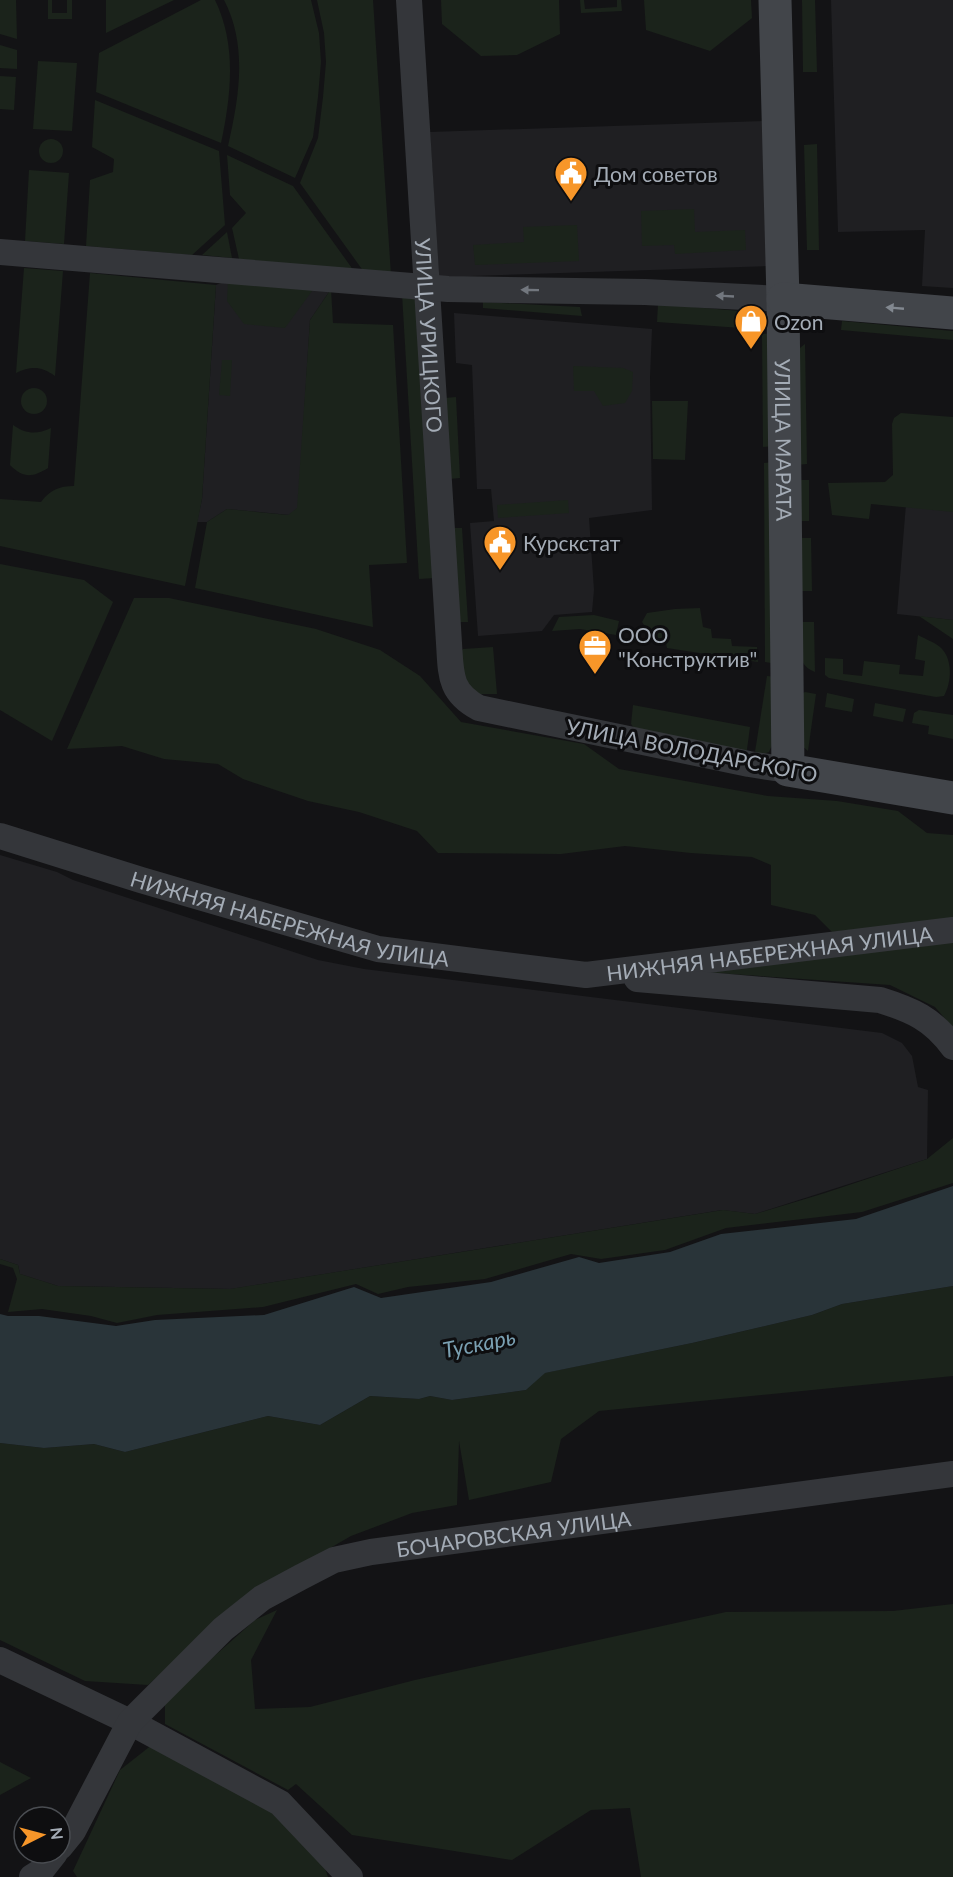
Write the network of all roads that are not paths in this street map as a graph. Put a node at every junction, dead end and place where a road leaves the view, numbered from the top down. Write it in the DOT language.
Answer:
graph roads {
  1 [pos="409,0"];
  2 [pos="775,0"];
  3 [pos="0,252"];
  4 [pos="427,288"];
  5 [pos="783,299"];
  6 [pos="953,313"];
  7 [pos="451,672"];
  8 [pos="788,770"];
  9 [pos="953,798"];
  10 [pos="0,836"];
  11 [pos="953,930"];
  12 [pos="586,975"];
  13 [pos="953,1047"];
  14 [pos="953,1474"];
  15 [pos="0,1660"];
  16 [pos="130,1722"];
  17 [pos="72,1832"];
  18 [pos="46,1865"];
  19 [pos="32,1877"];
  20 [pos="350,1877"];
  1 -- 4 [label="street, УЛИЦА УРИЦКОГО"];
  2 -- 5 [label="street, УЛИЦА МАРАТА"];
  3 -- 4 [label="street"];
  5 -- 4 [label="street, one-way"];
  4 -- 7 [label="street, УЛИЦА УРИЦКОГО"];
  6 -- 5 [label="street, one-way"];
  5 -- 8 [label="street, УЛИЦА МАРАТА"];
  7 -- 8 [label="street, УЛИЦА ВОЛОДАРСКОГО"];
  8 -- 9 [label="street, УЛИЦА ВОЛОДАРСКОГО"];
  10 -- 12 [label="street, НИЖНЯЯ НАБЕРЕЖНАЯ УЛИЦА"];
  11 -- 12 [label="street, НИЖНЯЯ НАБЕРЕЖНАЯ УЛИЦА"];
  12 -- 13 [label="street, НИЖНЯЯ НАБЕРЕЖНАЯ УЛИЦА"];
  14 -- 16 [label="street, БОЧАРОВСКАЯ УЛИЦА"];
  15 -- 16 [label="street"];
  16 -- 17 [label="street, БОЧАРОВСКАЯ УЛИЦА"];
  16 -- 20 [label="street"];
  18 -- 19 [label="street"];
}
